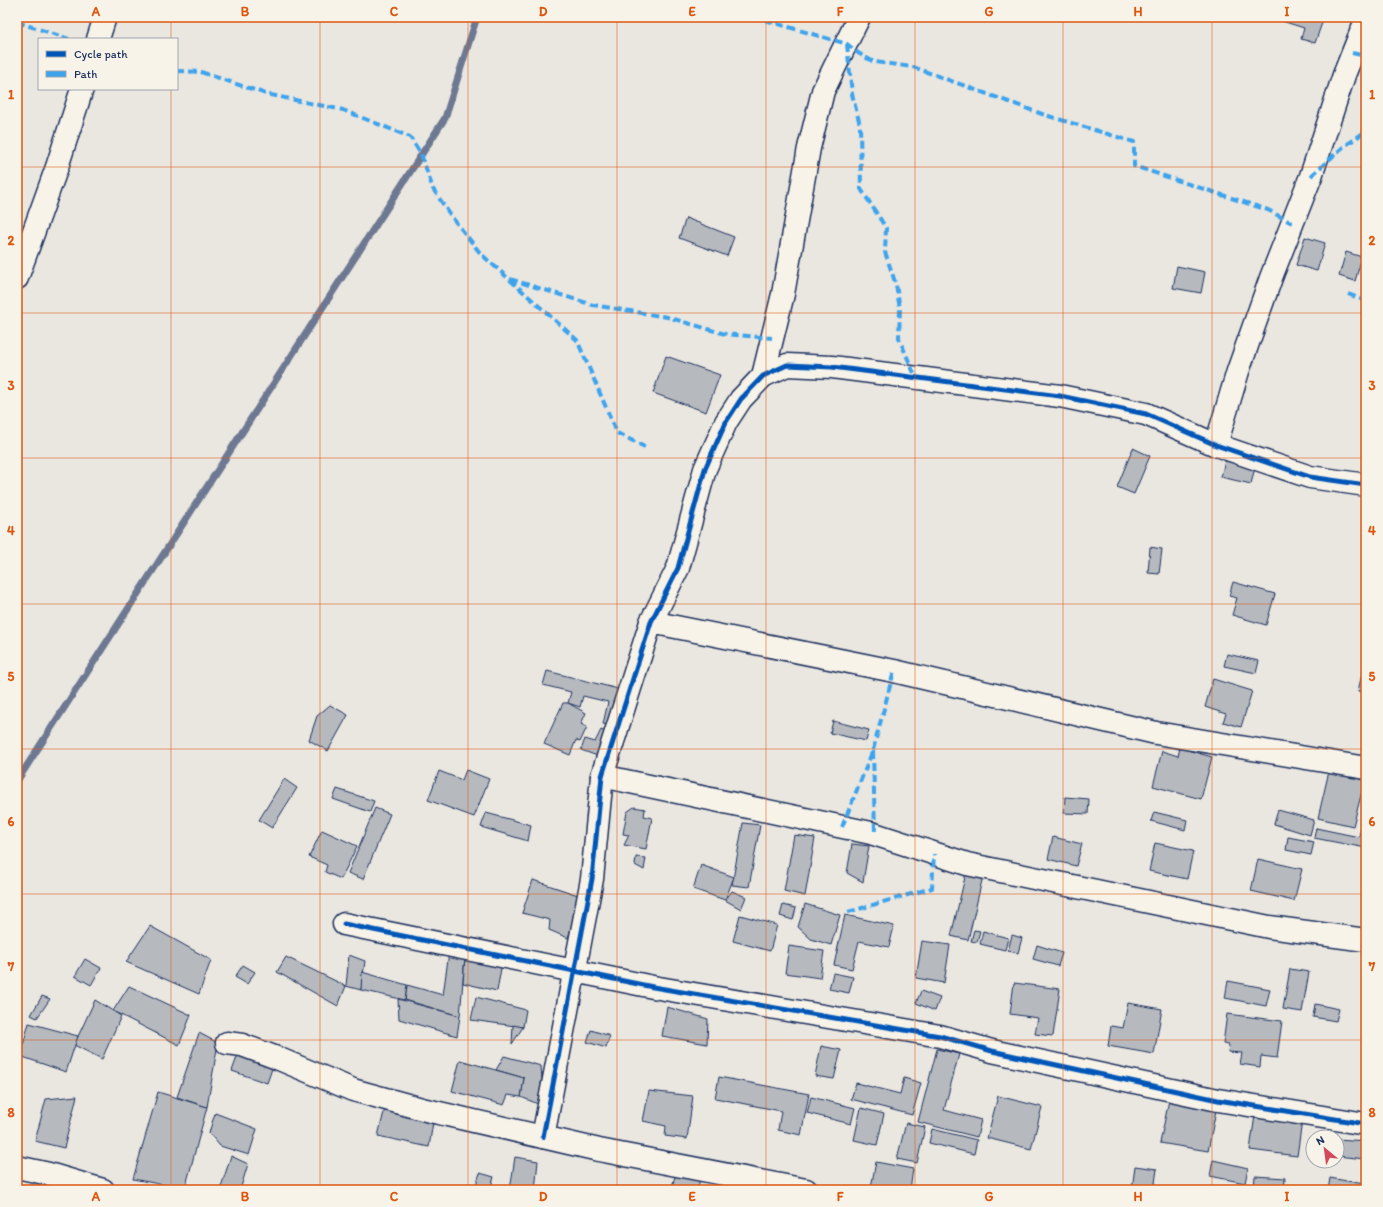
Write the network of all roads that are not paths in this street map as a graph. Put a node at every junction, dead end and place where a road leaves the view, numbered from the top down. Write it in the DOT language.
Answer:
graph roads {
  1 [pos="105,17"];
  2 [pos="859,17"];
  3 [pos="1366,20"];
  4 [pos="98,38"];
  5 [pos="82,90"];
  6 [pos="17,278"];
  7 [pos="763,376"];
  8 [pos="1216,445"];
  9 [pos="1366,485"];
  10 [pos="651,622"];
  11 [pos="1366,768"];
  12 [pos="602,776"];
  13 [pos="344,924"];
  14 [pos="1366,940"];
  15 [pos="573,971"];
  16 [pos="227,1042"];
  17 [pos="1366,1124"];
  18 [pos="543,1137"];
  19 [pos="17,1167"];
  20 [pos="103,1190"];
  21 [pos="806,1190"];
  1 -- 4 [label="street"];
  2 -- 7 [label="street"];
  3 -- 8 [label="street"];
  5 -- 6 [label="street"];
  7 -- 8 [label="street"];
  7 -- 10 [label="street"];
  8 -- 9 [label="street"];
  10 -- 11 [label="street"];
  10 -- 12 [label="street"];
  12 -- 14 [label="street"];
  12 -- 15 [label="street"];
  13 -- 15 [label="street"];
  15 -- 17 [label="street"];
  15 -- 18 [label="street"];
  16 -- 18 [label="street"];
  18 -- 21 [label="street"];
  19 -- 20 [label="street"];
}
